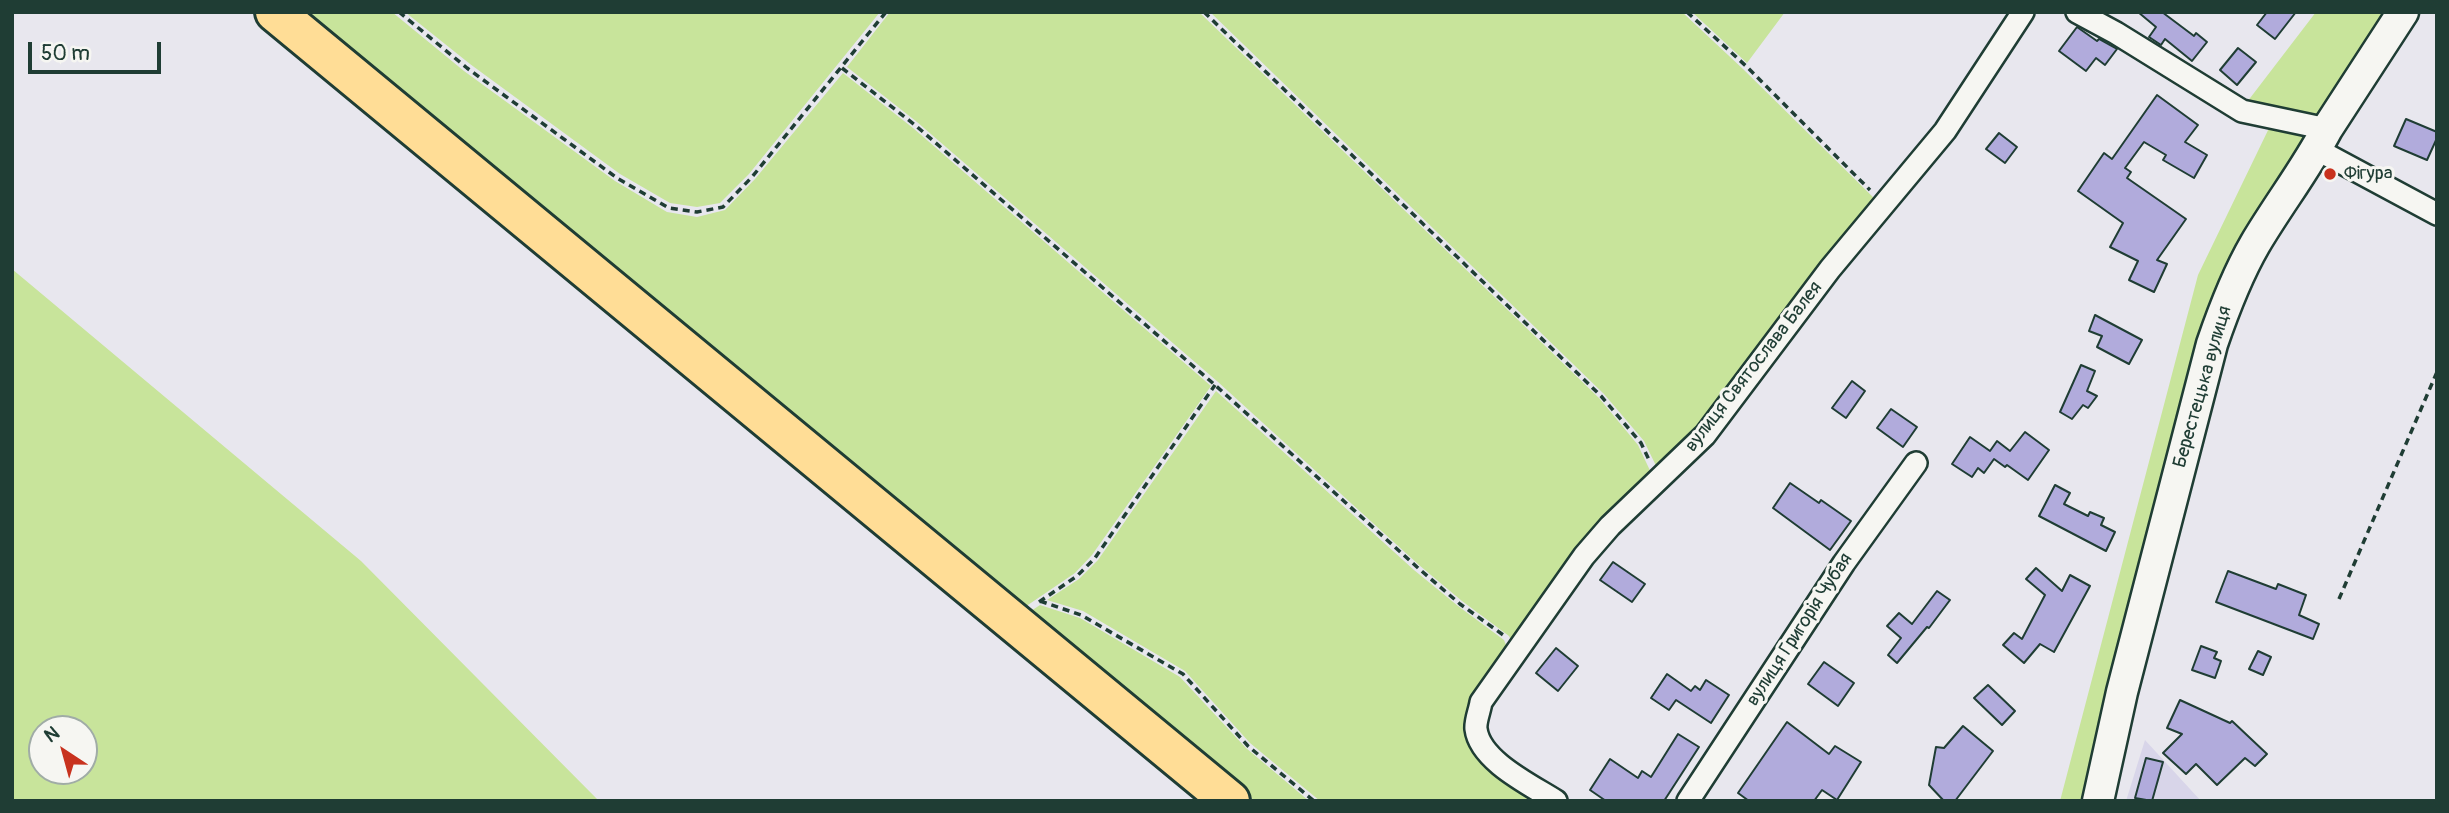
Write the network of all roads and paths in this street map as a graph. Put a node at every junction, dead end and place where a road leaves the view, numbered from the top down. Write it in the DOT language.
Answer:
graph roads {
  1 [pos="275,12"];
  2 [pos="399,12"];
  3 [pos="886,12"];
  4 [pos="1205,12"];
  5 [pos="1687,12"];
  6 [pos="2023,12"];
  7 [pos="2077,12"];
  8 [pos="2403,12"];
  9 [pos="842,68"];
  10 [pos="2321,139"];
  11 [pos="1884,204"];
  12 [pos="2437,214"];
  13 [pos="2437,372"];
  14 [pos="1216,385"];
  15 [pos="1916,463"];
  16 [pos="1659,480"];
  17 [pos="2339,599"];
  18 [pos="1025,611"];
  19 [pos="1514,655"];
  20 [pos="1230,801"];
  21 [pos="1314,801"];
  22 [pos="1556,801"];
  23 [pos="1688,801"];
  24 [pos="2098,801"];
  1 -- 18 [label="highway"];
  2 -- 9 [label="path"];
  3 -- 9 [label="path"];
  4 -- 16 [label="path"];
  5 -- 11 [label="path"];
  6 -- 11 [label="street, вулиця Святослава Балея"];
  7 -- 10 [label="street"];
  8 -- 10 [label="main road, Берестецька вулиця"];
  9 -- 14 [label="path"];
  10 -- 12 [label="street"];
  10 -- 24 [label="main road, Берестецька вулиця"];
  11 -- 16 [label="street, вулиця Святослава Балея"];
  13 -- 17 [label="path"];
  14 -- 18 [label="path"];
  14 -- 19 [label="path"];
  15 -- 23 [label="street, вулиця Григорія Чубая"];
  16 -- 19 [label="street, вулиця Святослава Балея"];
  18 -- 20 [label="highway"];
  18 -- 21 [label="path"];
  19 -- 22 [label="street, вулиця Святослава Балея"];
}
